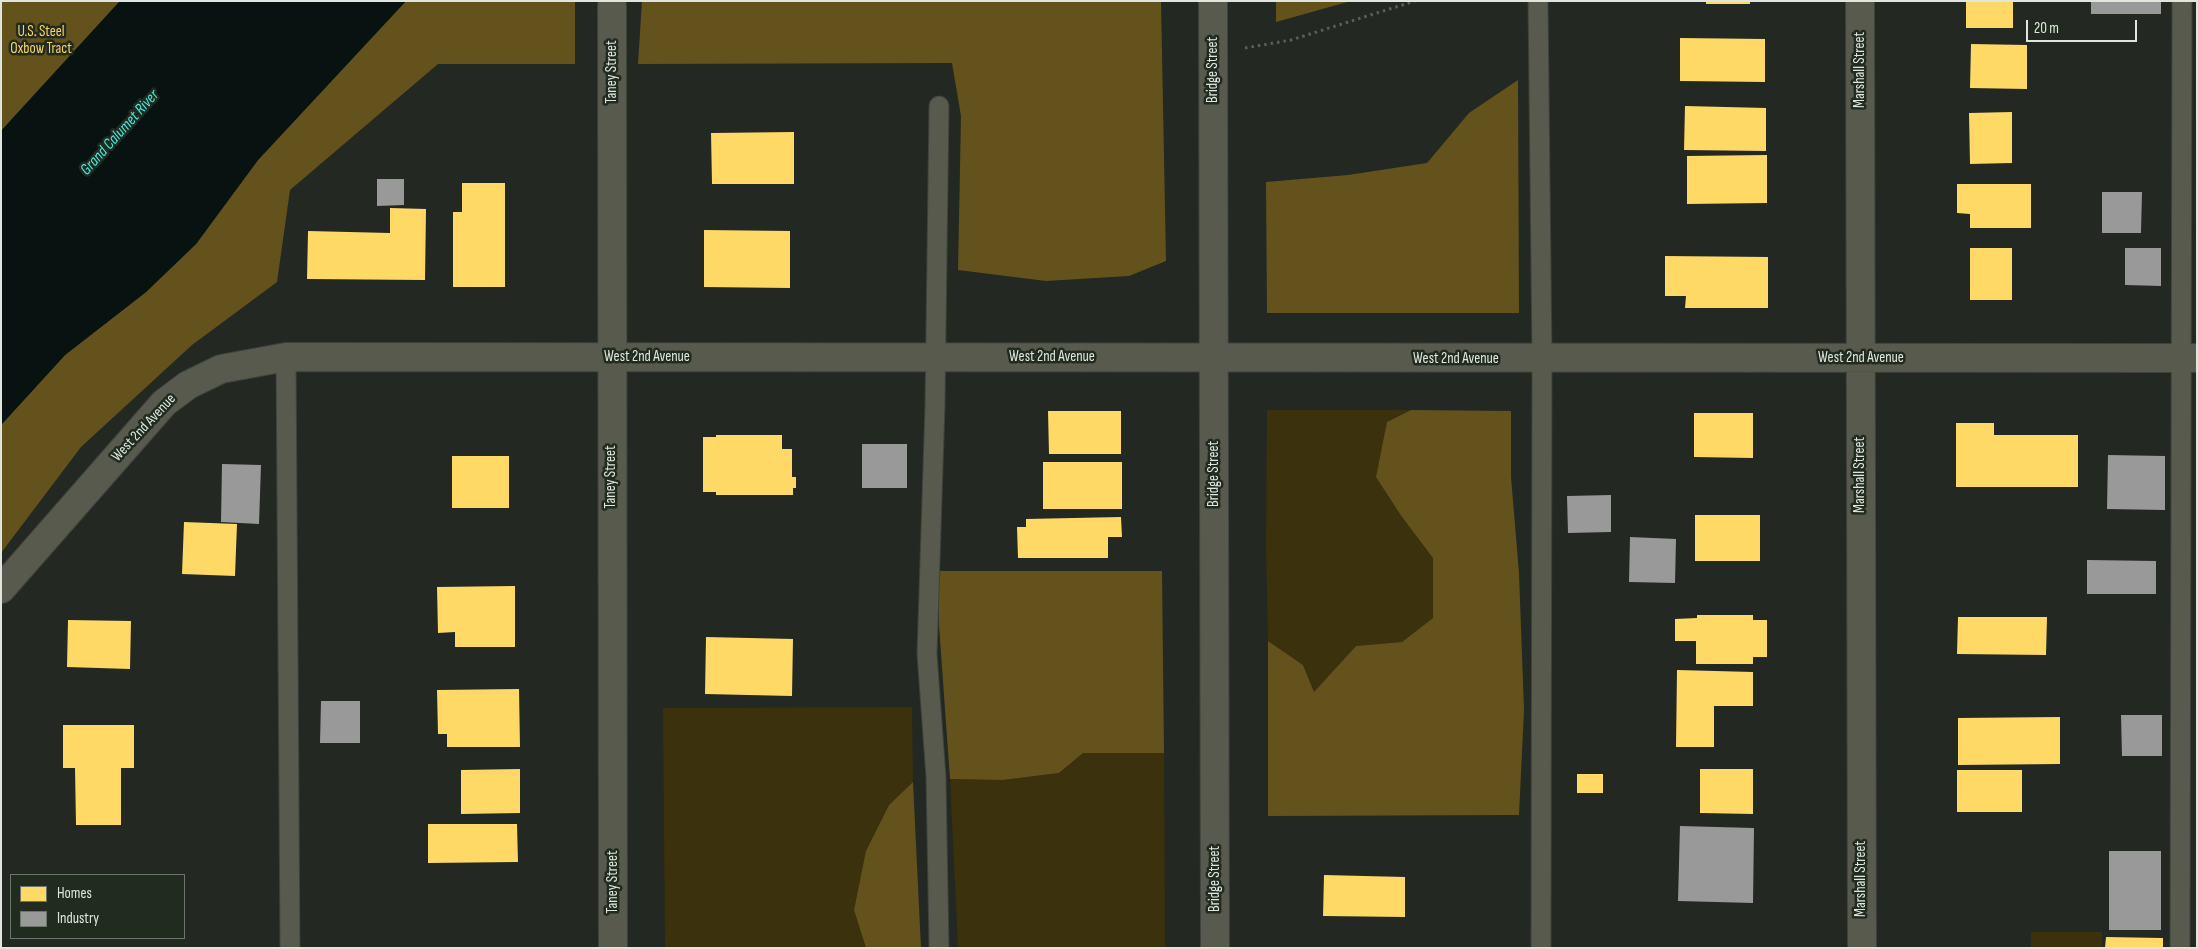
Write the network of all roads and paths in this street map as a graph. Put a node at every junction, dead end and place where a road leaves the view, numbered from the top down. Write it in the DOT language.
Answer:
graph roads {
  1 [pos="1213,1"];
  2 [pos="1415,1"];
  3 [pos="1538,1"];
  4 [pos="1860,1"];
  5 [pos="2182,1"];
  6 [pos="612,6"];
  7 [pos="1240,49"];
  8 [pos="939,106"];
  9 [pos="611,356"];
  10 [pos="286,357"];
  11 [pos="935,357"];
  12 [pos="1213,358"];
  13 [pos="1542,358"];
  14 [pos="1859,358"];
  15 [pos="2190,358"];
  16 [pos="1,589"];
  17 [pos="290,948"];
  18 [pos="613,948"];
  19 [pos="939,948"];
  20 [pos="1215,948"];
  21 [pos="1540,948"];
  22 [pos="1862,948"];
  23 [pos="2180,948"];
  1 -- 12 [label="street, Bridge Street"];
  2 -- 7 [label="path"];
  3 -- 13 [label="lane"];
  4 -- 14 [label="street, Marshall Street"];
  5 -- 15 [label="lane"];
  6 -- 9 [label="street, Taney Street"];
  8 -- 11 [label="lane"];
  9 -- 10 [label="street, West 2nd Avenue"];
  9 -- 11 [label="street, West 2nd Avenue"];
  9 -- 18 [label="street, Taney Street"];
  10 -- 16 [label="street, West 2nd Avenue"];
  10 -- 17 [label="lane"];
  11 -- 12 [label="street, West 2nd Avenue"];
  11 -- 19 [label="lane"];
  12 -- 13 [label="street, West 2nd Avenue"];
  12 -- 20 [label="street, Bridge Street"];
  13 -- 14 [label="street, West 2nd Avenue"];
  13 -- 21 [label="lane"];
  14 -- 15 [label="street, West 2nd Avenue"];
  14 -- 22 [label="street, Marshall Street"];
  15 -- 23 [label="lane"];
}
